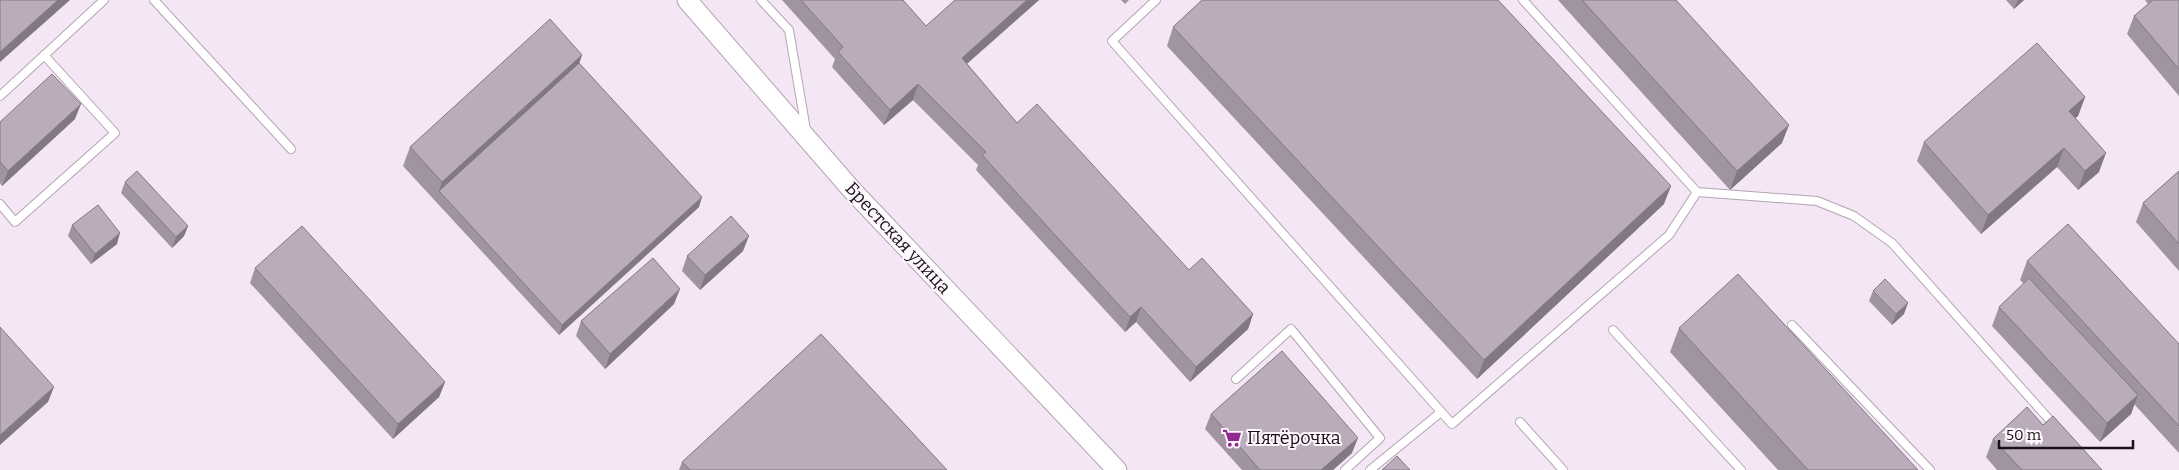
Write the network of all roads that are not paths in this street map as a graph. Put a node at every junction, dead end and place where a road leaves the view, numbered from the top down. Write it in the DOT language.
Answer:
graph roads {
  1 [pos="104,0"];
  2 [pos="154,0"];
  3 [pos="687,0"];
  4 [pos="761,0"];
  5 [pos="1156,0"];
  6 [pos="1523,0"];
  7 [pos="44,55"];
  8 [pos="0,96"];
  9 [pos="808,139"];
  10 [pos="291,149"];
  11 [pos="1697,192"];
  12 [pos="0,204"];
  13 [pos="1792,325"];
  14 [pos="1613,330"];
  15 [pos="1236,379"];
  16 [pos="1441,412"];
  17 [pos="1520,422"];
  18 [pos="2062,433"];
  19 [pos="1117,470"];
  20 [pos="1345,470"];
  21 [pos="1370,470"];
  22 [pos="1563,470"];
  23 [pos="1741,470"];
  24 [pos="1930,470"];
  1 -- 7 [label="lane"];
  2 -- 10 [label="lane"];
  3 -- 9 [label="street, Брестская улица"];
  4 -- 9 [label="lane"];
  5 -- 16 [label="lane"];
  6 -- 11 [label="lane"];
  7 -- 8 [label="lane"];
  7 -- 12 [label="lane"];
  9 -- 19 [label="street, Брестская улица"];
  11 -- 16 [label="lane"];
  11 -- 18 [label="lane"];
  13 -- 24 [label="lane"];
  14 -- 23 [label="lane"];
  15 -- 20 [label="lane"];
  16 -- 21 [label="lane"];
  17 -- 22 [label="lane"];
}
